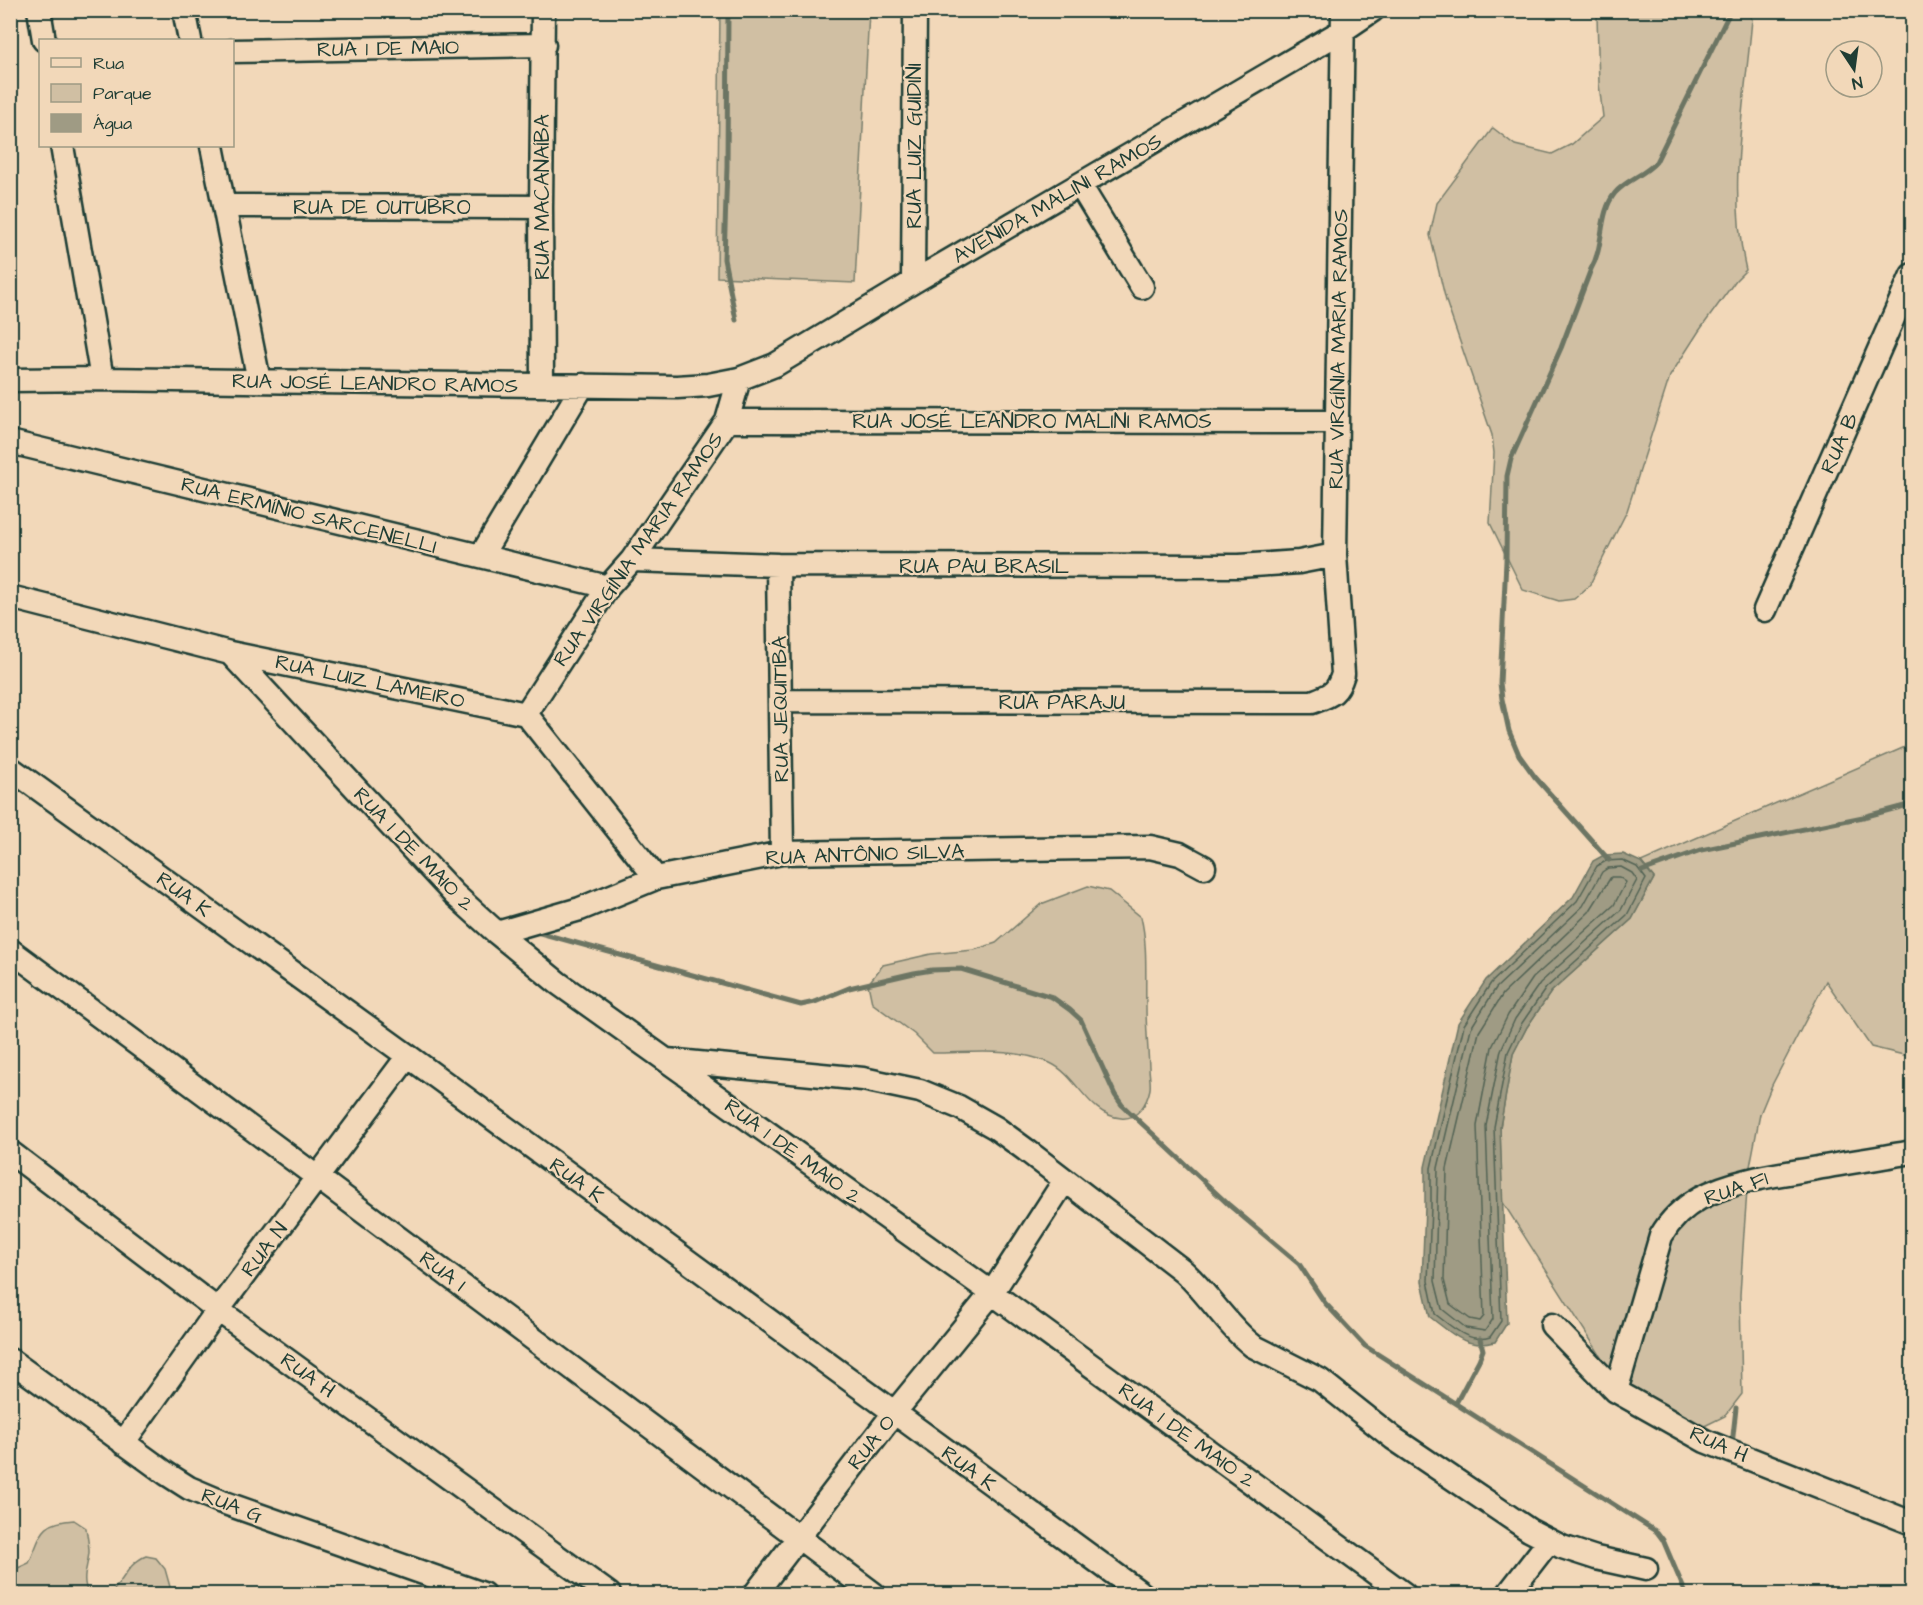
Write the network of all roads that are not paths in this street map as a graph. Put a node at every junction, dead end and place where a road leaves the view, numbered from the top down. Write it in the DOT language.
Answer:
graph roads {
  1 [pos="39,10"];
  2 [pos="184,10"];
  3 [pos="543,10"];
  4 [pos="915,10"];
  5 [pos="1373,10"];
  6 [pos="1342,21"];
  7 [pos="44,39"];
  8 [pos="190,39"];
  9 [pos="544,45"];
  10 [pos="234,51"];
  11 [pos="62,147"];
  12 [pos="212,147"];
  13 [pos="1080,184"];
  14 [pos="224,207"];
  15 [pos="541,207"];
  16 [pos="1912,274"];
  17 [pos="913,282"];
  18 [pos="1142,286"];
  19 [pos="102,379"];
  20 [pos="739,379"];
  21 [pos="10,380"];
  22 [pos="259,381"];
  23 [pos="542,384"];
  24 [pos="584,386"];
  25 [pos="727,421"];
  26 [pos="1337,422"];
  27 [pos="10,442"];
  28 [pos="1335,555"];
  29 [pos="481,556"];
  30 [pos="632,560"];
  31 [pos="778,565"];
  32 [pos="608,588"];
  33 [pos="10,597"];
  34 [pos="1765,610"];
  35 [pos="230,653"];
  36 [pos="1339,687"];
  37 [pos="781,701"];
  38 [pos="526,714"];
  39 [pos="10,768"];
  40 [pos="782,853"];
  41 [pos="1204,867"];
  42 [pos="656,878"];
  43 [pos="497,933"];
  44 [pos="10,950"];
  45 [pos="408,1056"];
  46 [pos="666,1059"];
  47 [pos="10,1152"];
  48 [pos="1912,1152"];
  49 [pos="317,1176"];
  50 [pos="1065,1180"];
  51 [pos="992,1293"];
  52 [pos="218,1310"];
  53 [pos="1552,1325"];
  54 [pos="10,1360"];
  55 [pos="1616,1390"];
  56 [pos="894,1413"];
  57 [pos="123,1443"];
  58 [pos="1912,1523"];
  59 [pos="797,1537"];
  60 [pos="1549,1541"];
  61 [pos="1646,1569"];
  62 [pos="483,1594"];
  63 [pos="609,1594"];
  64 [pos="755,1594"];
  65 [pos="874,1594"];
  66 [pos="1142,1594"];
  67 [pos="1404,1594"];
  68 [pos="1508,1594"];
  1 -- 7 [label="street"];
  2 -- 8 [label="street"];
  3 -- 9 [label="street, RUA MACANAÍBA"];
  4 -- 17 [label="street, RUA LUIZ GUIDINI"];
  5 -- 6 [label="street, AVENIDA MALINI RAMOS"];
  6 -- 13 [label="street, AVENIDA MALINI RAMOS"];
  6 -- 26 [label="street, RUA VIRGÍNIA MARIA RAMOS"];
  9 -- 10 [label="street, RUA 1 DE MAIO"];
  9 -- 15 [label="street, RUA MACANAÍBA"];
  11 -- 19 [label="street"];
  12 -- 14 [label="street"];
  13 -- 17 [label="street, AVENIDA MALINI RAMOS"];
  13 -- 18 [label="street"];
  14 -- 15 [label="street, RUA DE OUTUBRO"];
  14 -- 22 [label="street"];
  15 -- 23 [label="street, RUA MACANAÍBA"];
  16 -- 34 [label="street, RUA B"];
  17 -- 20 [label="street, AVENIDA MALINI RAMOS"];
  19 -- 21 [label="street, RUA JOSÉ LEANDRO RAMOS"];
  19 -- 22 [label="street, RUA JOSÉ LEANDRO RAMOS"];
  20 -- 24 [label="street, RUA JOSÉ LEANDRO RAMOS"];
  20 -- 25 [label="street, RUA VIRGÍNIA MARIA RAMOS"];
  22 -- 23 [label="street, RUA JOSÉ LEANDRO RAMOS"];
  23 -- 24 [label="street, RUA JOSÉ LEANDRO RAMOS"];
  24 -- 29 [label="street"];
  25 -- 26 [label="street, RUA JOSÉ LEANDRO MALINI RAMOS"];
  25 -- 30 [label="street, RUA VIRGÍNIA MARIA RAMOS"];
  26 -- 28 [label="street, RUA VIRGÍNIA MARIA RAMOS"];
  27 -- 29 [label="street, RUA ERMÍNIO SARCENELLI"];
  28 -- 31 [label="street, RUA PAU BRASIL"];
  28 -- 36 [label="street, RUA VIRGÍNIA MARIA RAMOS"];
  29 -- 32 [label="street, RUA ERMÍNIO SARCENELLI"];
  30 -- 31 [label="street, RUA PAU BRASIL"];
  30 -- 32 [label="street, RUA VIRGÍNIA MARIA RAMOS"];
  31 -- 37 [label="street, RUA JEQUITIBÁ"];
  32 -- 38 [label="street, RUA VIRGÍNIA MARIA RAMOS"];
  33 -- 35 [label="street, RUA LUIZ LAMEIRO"];
  35 -- 38 [label="street, RUA LUIZ LAMEIRO"];
  35 -- 43 [label="street, RUA 1 DE MAIO 2"];
  36 -- 37 [label="street, RUA PARAJU"];
  37 -- 40 [label="street, RUA JEQUITIBÁ"];
  38 -- 42 [label="street"];
  39 -- 45 [label="street, RUA K"];
  40 -- 41 [label="street, RUA ANTÔNIO SILVA"];
  40 -- 42 [label="street, RUA ANTÔNIO SILVA"];
  42 -- 43 [label="street, RUA ANTÔNIO SILVA"];
  43 -- 46 [label="street, RUA 1 DE MAIO 2"];
  44 -- 49 [label="street, RUA I"];
  45 -- 49 [label="street, RUA N"];
  45 -- 56 [label="street, RUA K"];
  46 -- 50 [label="street"];
  46 -- 51 [label="street, RUA 1 DE MAIO 2"];
  47 -- 52 [label="street, RUA H"];
  48 -- 55 [label="street, RUA F1"];
  49 -- 52 [label="street, RUA N"];
  49 -- 59 [label="street, RUA I"];
  50 -- 51 [label="street, RUA O"];
  50 -- 60 [label="street"];
  51 -- 56 [label="street, RUA O"];
  51 -- 67 [label="street, RUA 1 DE MAIO 2"];
  52 -- 57 [label="street, RUA N"];
  52 -- 63 [label="street, RUA H"];
  53 -- 55 [label="street, RUA H"];
  54 -- 57 [label="street, RUA G"];
  55 -- 58 [label="street, RUA H"];
  56 -- 59 [label="street, RUA O"];
  56 -- 66 [label="street, RUA K"];
  57 -- 62 [label="street, RUA G"];
  59 -- 64 [label="street, RUA O"];
  59 -- 65 [label="street, RUA I"];
  60 -- 61 [label="street"];
  60 -- 68 [label="street"];
}
